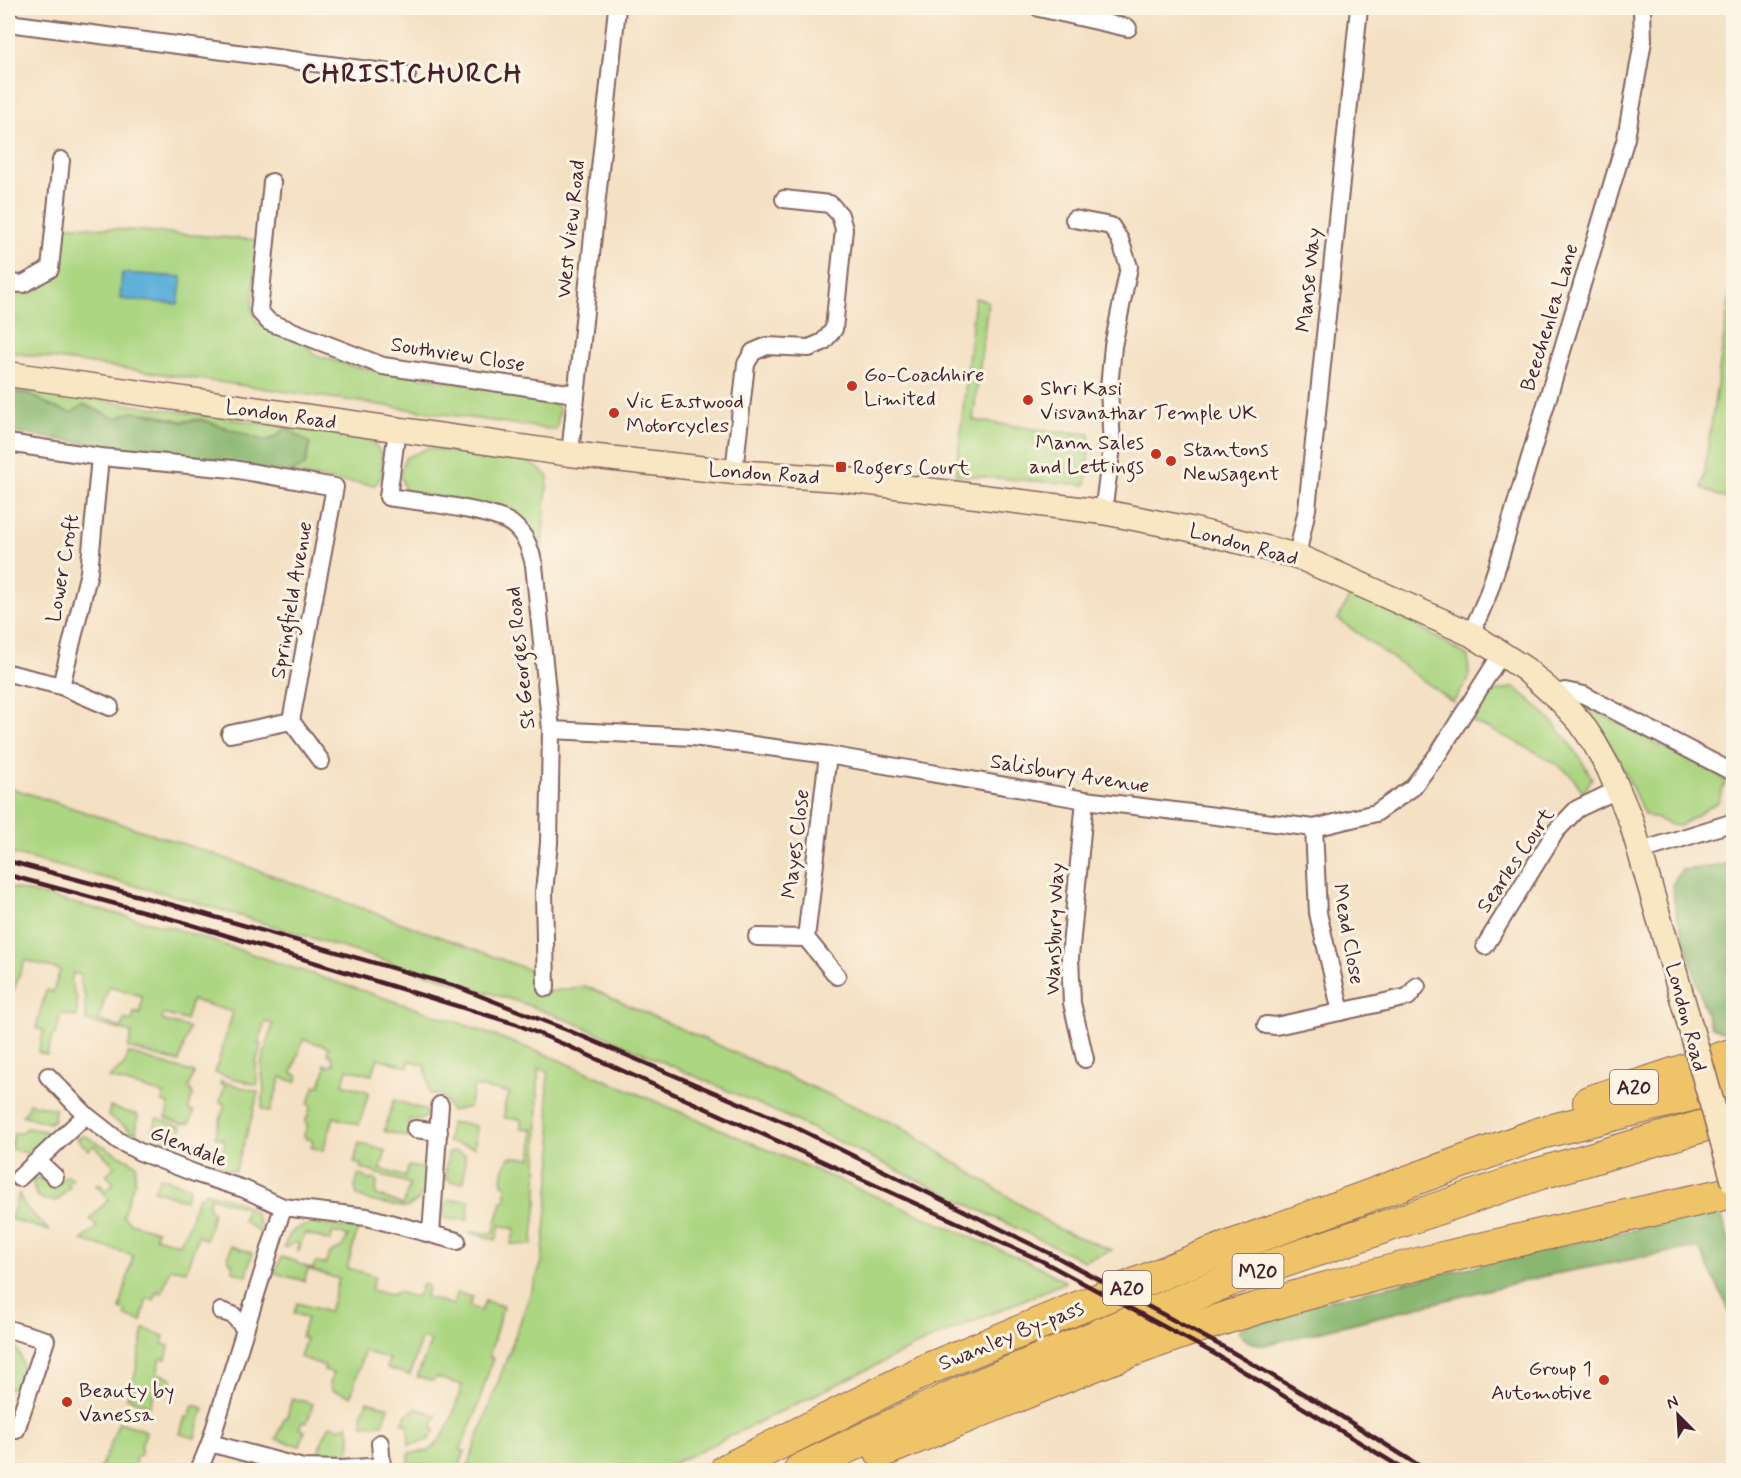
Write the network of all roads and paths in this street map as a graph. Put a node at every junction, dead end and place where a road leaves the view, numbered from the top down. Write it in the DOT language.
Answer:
graph roads {
  1 [pos="617,8"];
  2 [pos="1039,8"];
  3 [pos="1359,8"];
  4 [pos="1642,8"];
  5 [pos="9,18"];
  6 [pos="1128,28"];
  7 [pos="407,75"];
  8 [pos="61,160"];
  9 [pos="272,182"];
  10 [pos="784,200"];
  11 [pos="1074,219"];
  12 [pos="8,283"];
  13 [pos="8,374"];
  14 [pos="575,394"];
  15 [pos="397,430"];
  16 [pos="8,443"];
  17 [pos="570,454"];
  18 [pos="100,457"];
  19 [pos="734,472"];
  20 [pos="1103,512"];
  21 [pos="1297,556"];
  22 [pos="1471,634"];
  23 [pos="1502,653"];
  24 [pos="8,673"];
  25 [pos="61,686"];
  26 [pos="1554,694"];
  27 [pos="110,707"];
  28 [pos="291,721"];
  29 [pos="551,730"];
  30 [pos="230,734"];
  31 [pos="828,755"];
  32 [pos="321,761"];
  33 [pos="1734,773"];
  34 [pos="1619,789"];
  35 [pos="1085,800"];
  36 [pos="1734,822"];
  37 [pos="1314,828"];
  38 [pos="1641,851"];
  39 [pos="757,937"];
  40 [pos="806,938"];
  41 [pos="1485,946"];
  42 [pos="837,976"];
  43 [pos="1417,986"];
  44 [pos="546,988"];
  45 [pos="1341,1012"];
  46 [pos="1266,1025"];
  47 [pos="1734,1054"];
  48 [pos="1086,1059"];
  49 [pos="48,1076"];
  50 [pos="1734,1084"];
  51 [pos="440,1105"];
  52 [pos="86,1114"];
  53 [pos="1734,1117"];
  54 [pos="416,1129"];
  55 [pos="439,1132"];
  56 [pos="1541,1133"];
  57 [pos="38,1161"];
  58 [pos="19,1178"];
  59 [pos="55,1178"];
  60 [pos="1734,1182"];
  61 [pos="1734,1192"];
  62 [pos="283,1207"];
  63 [pos="431,1234"];
  64 [pos="457,1241"];
  65 [pos="221,1311"];
  66 [pos="8,1329"];
  67 [pos="245,1329"];
  68 [pos="16,1430"];
  69 [pos="210,1443"];
  70 [pos="380,1443"];
  71 [pos="200,1470"];
  72 [pos="726,1470"];
  73 [pos="800,1470"];
  74 [pos="837,1470"];
  1 -- 14 [label="street, West View Road"];
  2 -- 6 [label="street"];
  3 -- 21 [label="street, Manse Way"];
  4 -- 22 [label="street, Beechenlea Lane"];
  5 -- 7 [label="street"];
  8 -- 12 [label="street"];
  9 -- 14 [label="street, Southview Close"];
  10 -- 19 [label="street"];
  11 -- 20 [label="street"];
  13 -- 15 [label="main road, London Road"];
  14 -- 17 [label="street, West View Road"];
  15 -- 17 [label="main road, London Road"];
  15 -- 29 [label="street, St Georges Road"];
  16 -- 18 [label="street"];
  17 -- 19 [label="main road, London Road"];
  18 -- 25 [label="street, Lower Croft"];
  18 -- 28 [label="street, Springfield Avenue"];
  19 -- 20 [label="main road, London Road"];
  20 -- 21 [label="main road, London Road"];
  21 -- 22 [label="main road, London Road"];
  22 -- 23 [label="main road, London Road"];
  23 -- 26 [label="main road, London Road"];
  23 -- 37 [label="street, Salisbury Avenue"];
  24 -- 25 [label="street"];
  25 -- 27 [label="street"];
  26 -- 33 [label="street"];
  26 -- 34 [label="main road, London Road"];
  28 -- 30 [label="street"];
  28 -- 32 [label="street"];
  29 -- 31 [label="street, Salisbury Avenue"];
  29 -- 44 [label="street, St Georges Road"];
  31 -- 35 [label="street, Salisbury Avenue"];
  31 -- 40 [label="street, Mayes Close"];
  34 -- 38 [label="main road, London Road"];
  34 -- 41 [label="street, Searles Court"];
  35 -- 37 [label="street, Salisbury Avenue"];
  35 -- 48 [label="street, Wansbury Way"];
  36 -- 38 [label="street"];
  37 -- 45 [label="street, Mead Close"];
  38 -- 60 [label="main road, London Road, bridge"];
  39 -- 40 [label="street"];
  40 -- 42 [label="street"];
  43 -- 45 [label="street, Mead Close"];
  45 -- 46 [label="street, Mead Close"];
  47 -- 56 [label="highway, A20"];
  49 -- 52 [label="street, Glendale"];
  50 -- 56 [label="highway"];
  51 -- 55 [label="street"];
  52 -- 57 [label="street"];
  52 -- 62 [label="street, Glendale"];
  53 -- 73 [label="highway, M20"];
  54 -- 55 [label="street"];
  55 -- 63 [label="street"];
  56 -- 72 [label="highway, Swanley By-pass / A20"];
  57 -- 58 [label="street"];
  57 -- 59 [label="street"];
  61 -- 74 [label="highway"];
  62 -- 63 [label="street, Glendale"];
  62 -- 67 [label="street"];
  63 -- 64 [label="street, Glendale"];
  65 -- 67 [label="street"];
  66 -- 68 [label="street"];
  67 -- 69 [label="street"];
  69 -- 70 [label="street"];
  69 -- 71 [label="street"];
}
